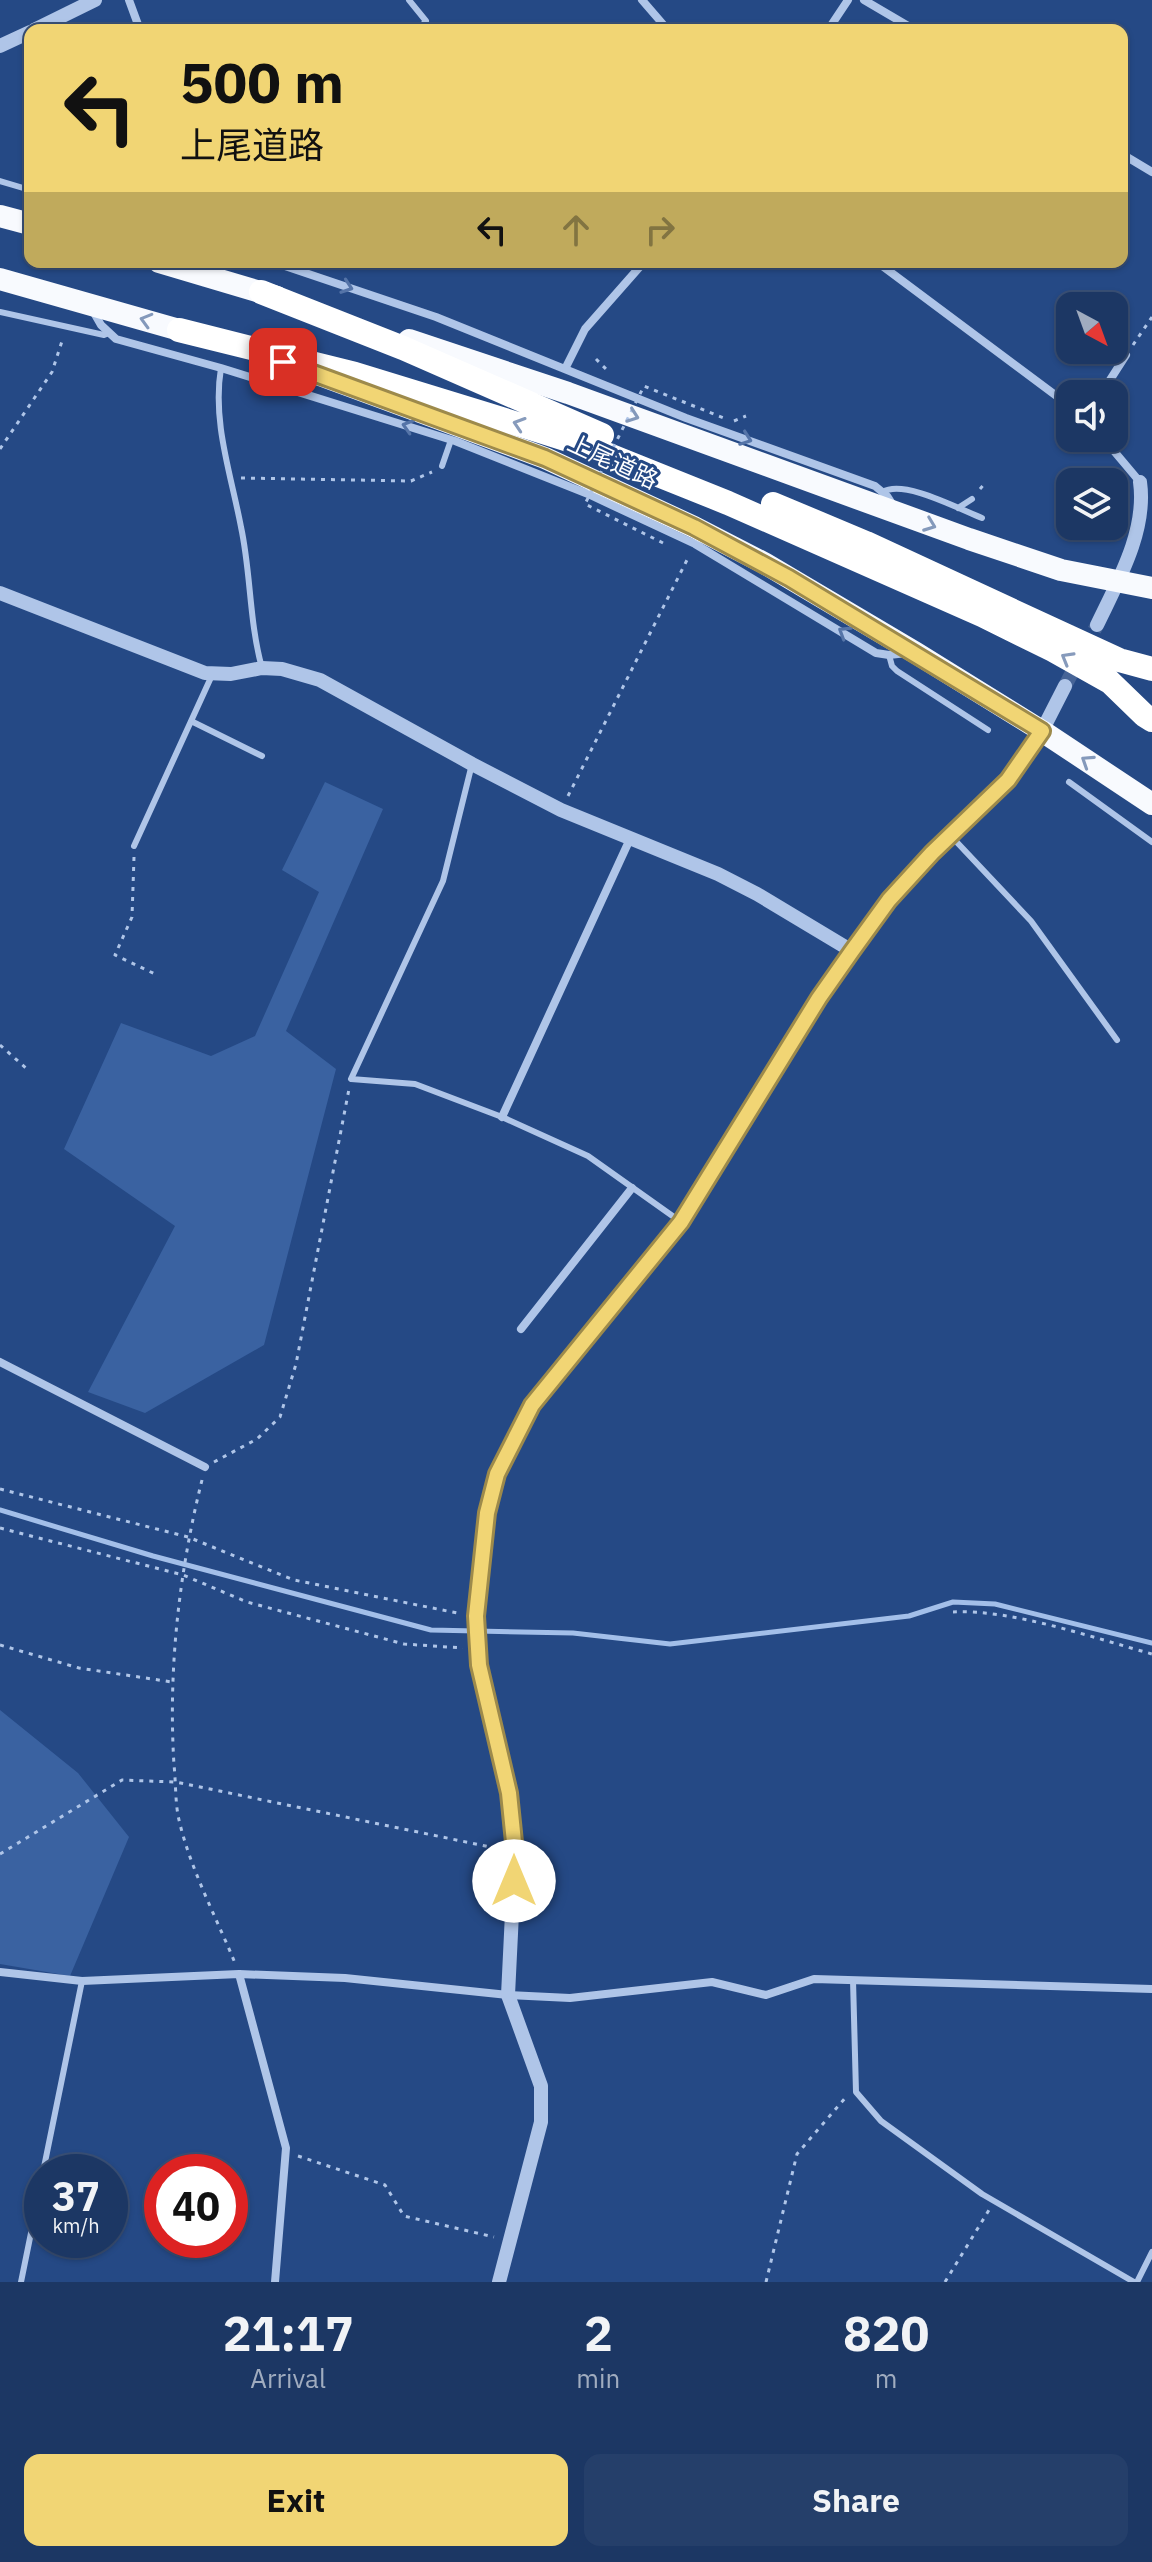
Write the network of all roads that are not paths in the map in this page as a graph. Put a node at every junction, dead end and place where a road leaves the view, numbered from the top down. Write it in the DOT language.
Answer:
graph roads {
  1 [pos="95,0"];
  2 [pos="129,0"];
  3 [pos="409,0"];
  4 [pos="642,0"];
  5 [pos="848,0"];
  6 [pos="864,0"];
  7 [pos="46,24"];
  8 [pos="138,24"];
  9 [pos="423,24"];
  10 [pos="663,24"];
  11 [pos="832,24"];
  12 [pos="905,24"];
  13 [pos="24,35"];
  14 [pos="0,46"];
  15 [pos="1128,158"];
  16 [pos="1152,172"];
  17 [pos="0,181"];
  18 [pos="24,188"];
  19 [pos="1,217"];
  20 [pos="24,223"];
  21 [pos="179,268"];
  22 [pos="291,268"];
  23 [pos="639,268"];
  24 [pos="885,268"];
  25 [pos="0,279"];
  26 [pos="261,292"];
  27 [pos="88,304"];
  28 [pos="0,312"];
  29 [pos="179,330"];
  30 [pos="109,333"];
  31 [pos="221,368"];
  32 [pos="565,369"];
  33 [pos="1056,396"];
  34 [pos="451,440"];
  35 [pos="1115,452"];
  36 [pos="442,466"];
  37 [pos="1140,482"];
  38 [pos="883,492"];
  39 [pos="972,499"];
  40 [pos="1148,501"];
  41 [pos="958,508"];
  42 [pos="896,512"];
  43 [pos="982,518"];
  44 [pos="1118,582"];
  45 [pos="1152,588"];
  46 [pos="0,593"];
  47 [pos="1097,625"];
  48 [pos="916,653"];
  49 [pos="889,655"];
  50 [pos="262,668"];
  51 [pos="1152,669"];
  52 [pos="213,673"];
  53 [pos="1065,686"];
  54 [pos="1152,720"];
  55 [pos="191,721"];
  56 [pos="988,730"];
  57 [pos="1042,731"];
  58 [pos="262,756"];
  59 [pos="472,764"];
  60 [pos="1069,782"];
  61 [pos="1152,804"];
  62 [pos="951,836"];
  63 [pos="630,839"];
  64 [pos="1152,842"];
  65 [pos="134,846"];
  66 [pos="852,951"];
  67 [pos="1117,1040"];
  68 [pos="502,1117"];
  69 [pos="632,1188"];
  70 [pos="681,1222"];
  71 [pos="521,1329"];
  72 [pos="0,1362"];
  73 [pos="205,1467"];
  74 [pos="0,1972"];
  75 [pos="239,1974"];
  76 [pos="853,1980"];
  77 [pos="82,1981"];
  78 [pos="1152,1989"];
  79 [pos="508,1995"];
  80 [pos="47,2154"];
  81 [pos="1152,2252"];
  82 [pos="26,2258"];
  83 [pos="21,2282"];
  84 [pos="275,2282"];
  85 [pos="499,2282"];
  86 [pos="1135,2282"];
  1 -- 7 [label="street"];
  2 -- 8 [label="street"];
  3 -- 9 [label="lane"];
  4 -- 10 [label="street"];
  5 -- 11 [label="street"];
  6 -- 12 [label="street"];
  13 -- 14 [label="street"];
  15 -- 16 [label="street"];
  17 -- 18 [label="lane"];
  19 -- 20 [label="highway"];
  21 -- 26 [label="highway, 上尾道路"];
  22 -- 32 [label="street, one-way"];
  23 -- 32 [label="street"];
  24 -- 33 [label="street"];
  25 -- 27 [label="highway, 上尾道路"];
  26 -- 42 [label="highway, 上尾道路, one-way"];
  26 -- 51 [label="highway"];
  29 -- 27 [label="highway, 上尾道路, one-way"];
  27 -- 30 [label="street"];
  28 -- 30 [label="lane"];
  29 -- 48 [label="highway, 上尾道路"];
  54 -- 29 [label="highway, one-way"];
  30 -- 31 [label="street"];
  34 -- 31 [label="street, one-way"];
  31 -- 50 [label="lane"];
  32 -- 38 [label="street, one-way"];
  34 -- 36 [label="lane"];
  49 -- 34 [label="street, one-way"];
  35 -- 37 [label="street"];
  37 -- 40 [label="street"];
  38 -- 41 [label="lane"];
  38 -- 42 [label="street"];
  39 -- 41 [label="lane"];
  40 -- 44 [label="street"];
  41 -- 43 [label="lane"];
  42 -- 44 [label="highway, 上尾道路, one-way"];
  44 -- 45 [label="highway, 上尾道路"];
  44 -- 47 [label="street"];
  46 -- 52 [label="street"];
  48 -- 49 [label="street"];
  48 -- 57 [label="highway, 上尾道路"];
  49 -- 56 [label="lane"];
  50 -- 52 [label="street"];
  50 -- 59 [label="street"];
  52 -- 55 [label="lane"];
  53 -- 57 [label="street"];
  55 -- 58 [label="lane"];
  55 -- 65 [label="lane"];
  61 -- 57 [label="highway, 上尾道路, one-way"];
  57 -- 62 [label="street"];
  59 -- 63 [label="street"];
  59 -- 68 [label="lane"];
  60 -- 64 [label="lane"];
  62 -- 66 [label="street"];
  62 -- 67 [label="lane"];
  63 -- 66 [label="street"];
  63 -- 68 [label="street"];
  66 -- 70 [label="street"];
  68 -- 69 [label="lane"];
  69 -- 70 [label="lane"];
  69 -- 71 [label="street"];
  70 -- 79 [label="street"];
  72 -- 73 [label="street"];
  74 -- 77 [label="street"];
  75 -- 77 [label="street"];
  75 -- 79 [label="street"];
  75 -- 84 [label="street"];
  76 -- 78 [label="street"];
  76 -- 79 [label="street"];
  76 -- 86 [label="lane"];
  77 -- 80 [label="lane"];
  79 -- 85 [label="street"];
  81 -- 86 [label="lane"];
  82 -- 83 [label="lane"];
}
